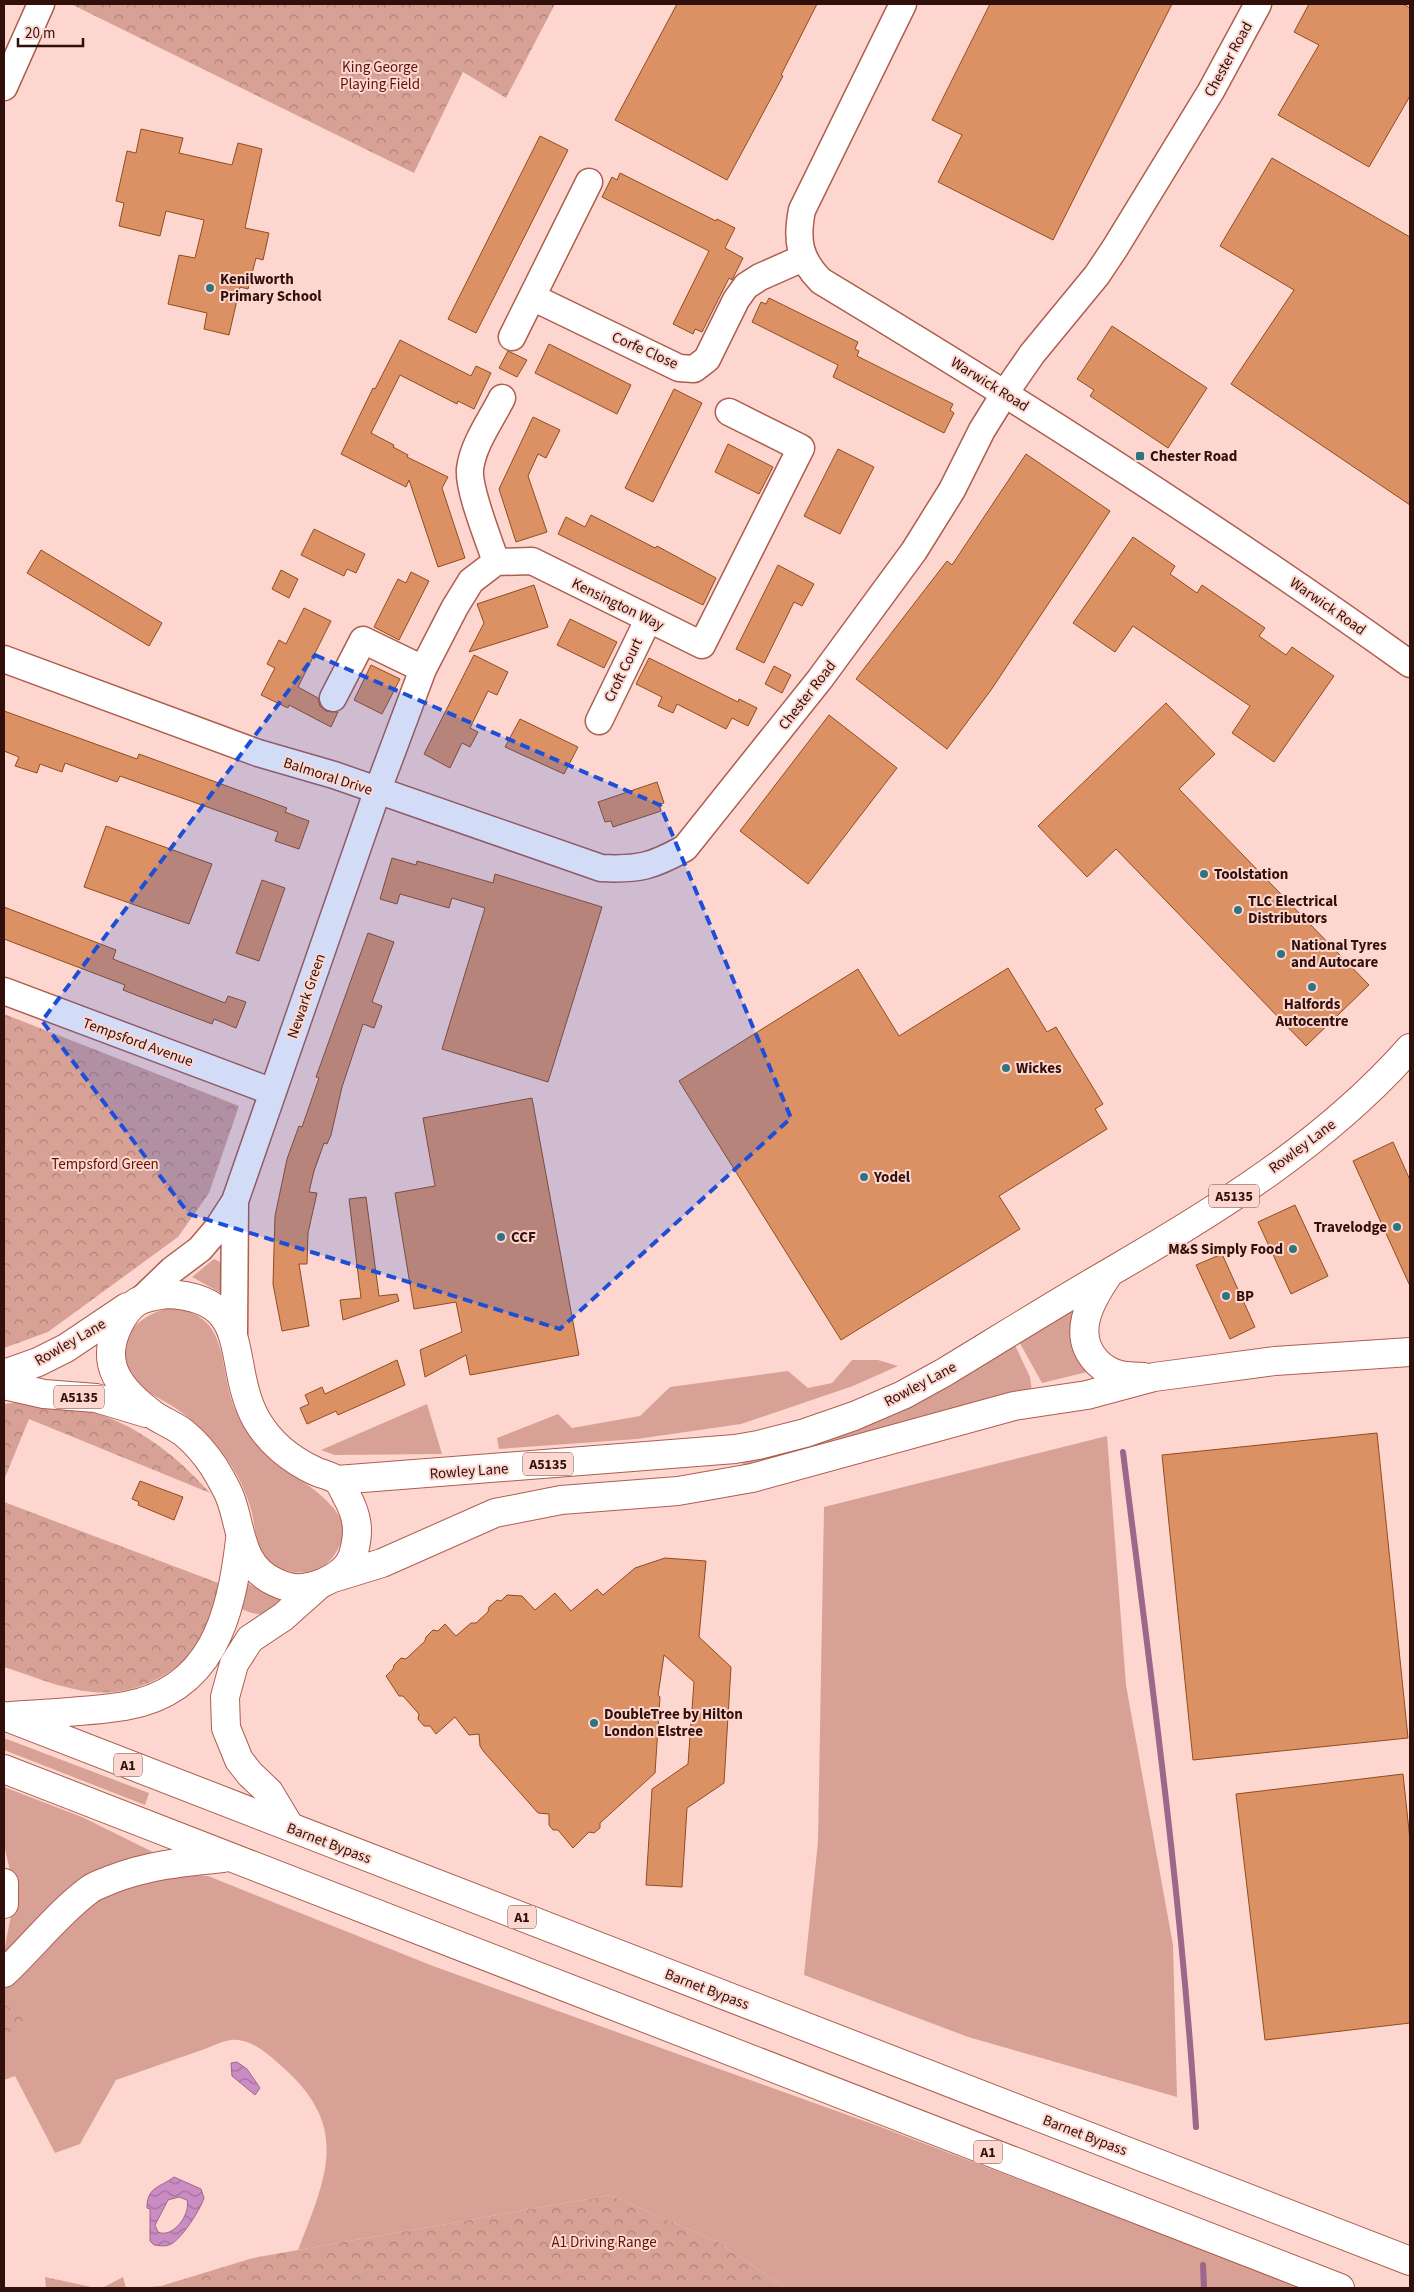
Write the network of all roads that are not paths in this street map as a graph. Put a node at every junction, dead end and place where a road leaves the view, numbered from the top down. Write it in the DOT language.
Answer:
graph roads {
  1 [pos="41,4"];
  2 [pos="903,4"];
  3 [pos="1258,4"];
  4 [pos="4,87"];
  5 [pos="589,182"];
  6 [pos="803,258"];
  7 [pos="532,297"];
  8 [pos="512,337"];
  9 [pos="1005,392"];
  10 [pos="502,398"];
  11 [pos="729,412"];
  12 [pos="496,562"];
  13 [pos="648,620"];
  14 [pos="4,659"];
  15 [pos="1410,664"];
  16 [pos="424,669"];
  17 [pos="333,698"];
  18 [pos="599,721"];
  19 [pos="378,792"];
  20 [pos="657,864"];
  21 [pos="4,992"];
  22 [pos="1410,1048"];
  23 [pos="273,1092"];
  24 [pos="235,1201"];
  25 [pos="1110,1272"];
  26 [pos="138,1300"];
  27 [pos="234,1333"];
  28 [pos="1410,1352"];
  29 [pos="4,1374"];
  30 [pos="1154,1378"];
  31 [pos="4,1385"];
  32 [pos="152,1414"];
  33 [pos="338,1480"];
  34 [pos="240,1540"];
  35 [pos="327,1581"];
  36 [pos="4,1716"];
  37 [pos="4,1769"];
  38 [pos="290,1827"];
  39 [pos="230,1858"];
  40 [pos="4,1883"];
  41 [pos="4,1904"];
  42 [pos="4,1973"];
  43 [pos="1410,2261"];
  44 [pos="1340,2288"];
  1 -- 4 [label="street"];
  2 -- 6 [label="street, Warwick Road"];
  3 -- 9 [label="street, Chester Road"];
  5 -- 7 [label="street"];
  6 -- 7 [label="street, Corfe Close"];
  6 -- 9 [label="street, Warwick Road"];
  7 -- 8 [label="street"];
  9 -- 15 [label="street, Warwick Road"];
  9 -- 20 [label="street, Chester Road"];
  10 -- 12 [label="street"];
  11 -- 13 [label="street, Kensington Way"];
  12 -- 13 [label="street, Kensington Way"];
  12 -- 16 [label="street"];
  13 -- 18 [label="street, Croft Court"];
  14 -- 19 [label="street, Balmoral Drive"];
  16 -- 17 [label="street"];
  16 -- 19 [label="street"];
  19 -- 20 [label="street, Balmoral Drive"];
  19 -- 23 [label="street, Newark Green"];
  21 -- 23 [label="street, Tempsford Avenue"];
  22 -- 25 [label="main road, Rowley Lane / A5135"];
  23 -- 24 [label="street, Newark Green"];
  24 -- 26 [label="street, Newark Green"];
  24 -- 27 [label="street, Newark Green"];
  25 -- 30 [label="main road, A5135"];
  25 -- 33 [label="main road, Rowley Lane / A5135"];
  26 -- 27 [label="main road"];
  26 -- 29 [label="main road, Rowley Lane"];
  26 -- 32 [label="main road"];
  27 -- 33 [label="main road"];
  28 -- 30 [label="main road, A5135"];
  30 -- 35 [label="main road, A5135"];
  31 -- 32 [label="main road, A5135"];
  32 -- 34 [label="main road"];
  33 -- 35 [label="main road"];
  34 -- 35 [label="main road"];
  34 -- 36 [label="main road"];
  35 -- 38 [label="main road"];
  36 -- 38 [label="main road, Barnet Bypass / A1"];
  37 -- 39 [label="main road, A1"];
  38 -- 43 [label="main road, Barnet Bypass / A1"];
  39 -- 42 [label="main road"];
  39 -- 44 [label="main road, A1"];
  40 -- 41 [label="main road"];
}
